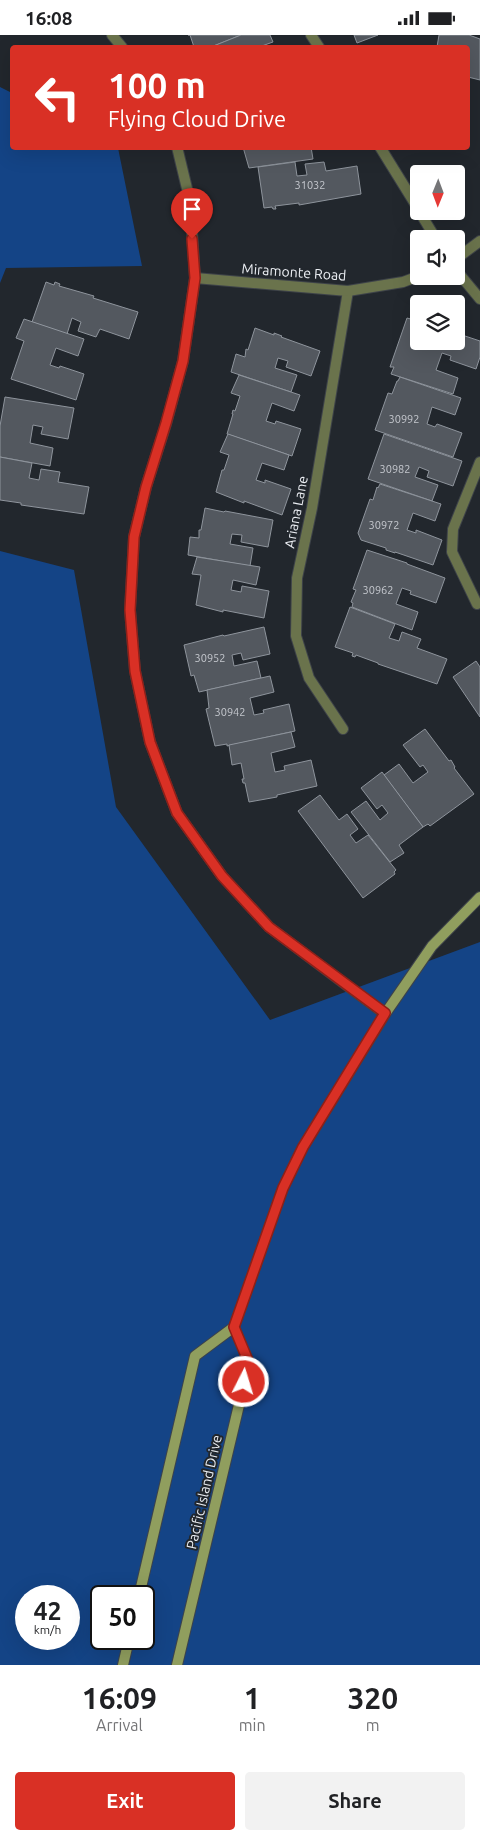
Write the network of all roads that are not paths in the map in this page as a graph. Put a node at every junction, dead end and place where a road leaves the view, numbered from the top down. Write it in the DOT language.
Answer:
graph roads {
  1 [pos="112,35"];
  2 [pos="120,45"];
  3 [pos="178,150"];
  4 [pos="382,150"];
  5 [pos="410,196"];
  6 [pos="480,241"];
  7 [pos="465,252"];
  8 [pos="195,278"];
  9 [pos="410,279"];
  10 [pos="465,281"];
  11 [pos="348,291"];
  12 [pos="480,299"];
  13 [pos="480,462"];
  14 [pos="477,604"];
  15 [pos="343,729"];
  16 [pos="480,897"];
  17 [pos="385,1013"];
  18 [pos="234,1327"];
  19 [pos="142,1585"];
  20 [pos="126,1650"];
  21 [pos="123,1665"];
  22 [pos="177,1665"];
  1 -- 2 [label="street"];
  3 -- 8 [label="street"];
  4 -- 5 [label="street"];
  6 -- 7 [label="street"];
  8 -- 11 [label="street, Miramonte Road"];
  8 -- 17 [label="street"];
  9 -- 11 [label="street, Miramonte Road"];
  10 -- 12 [label="street"];
  11 -- 15 [label="street, Ariana Lane"];
  13 -- 14 [label="street"];
  16 -- 17 [label="main road"];
  17 -- 18 [label="main road"];
  18 -- 19 [label="main road"];
  18 -- 22 [label="main road, Pacific Island Drive"];
  20 -- 21 [label="main road"];
}
